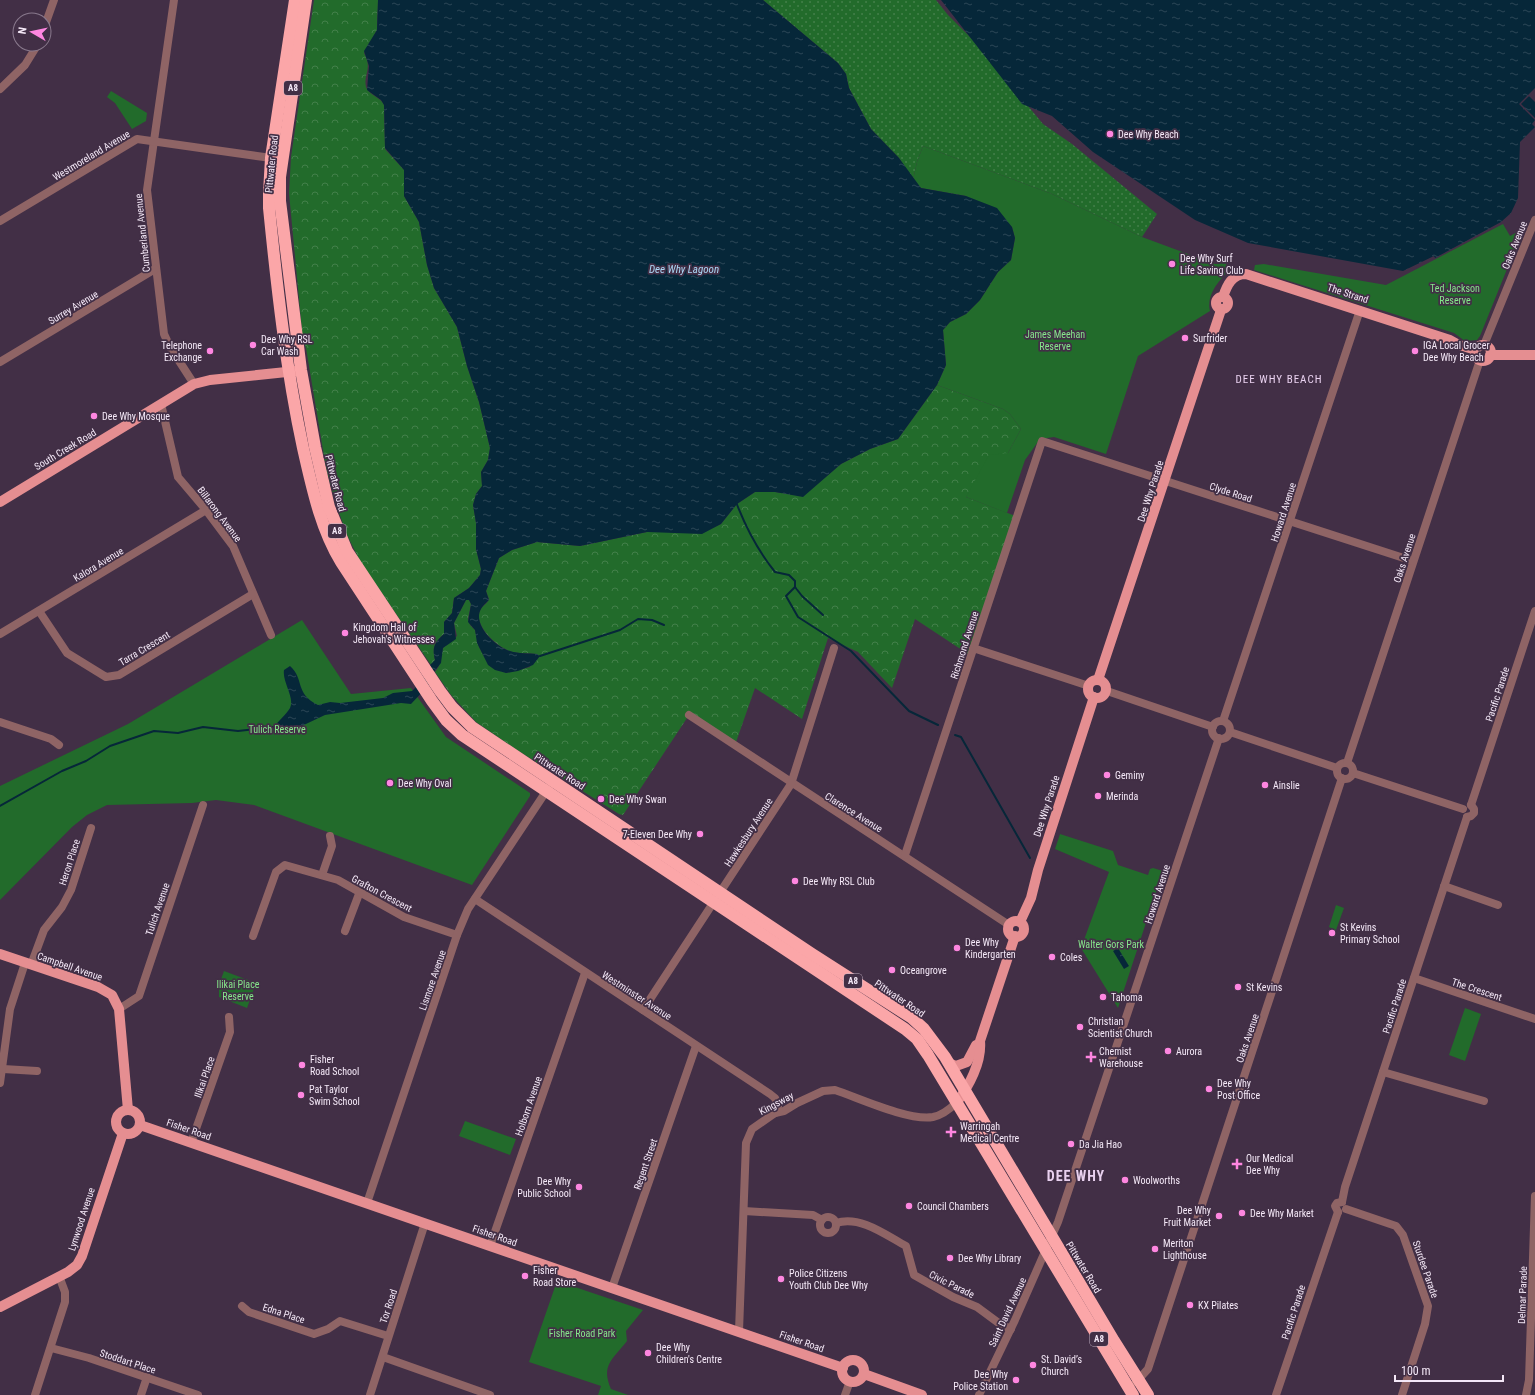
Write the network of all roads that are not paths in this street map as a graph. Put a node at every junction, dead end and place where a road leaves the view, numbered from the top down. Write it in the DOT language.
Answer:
graph roads {
  1 [pos="54,0"];
  2 [pos="174,0"];
  3 [pos="295,0"];
  4 [pos="306,0"];
  5 [pos="50,12"];
  6 [pos="33,52"];
  7 [pos="0,89"];
  8 [pos="153,140"];
  9 [pos="271,158"];
  10 [pos="1535,220"];
  11 [pos="0,221"];
  12 [pos="156,269"];
  13 [pos="1221,310"];
  14 [pos="1360,310"];
  15 [pos="1480,347"];
  16 [pos="1490,355"];
  17 [pos="1535,355"];
  18 [pos="1480,360"];
  19 [pos="0,362"];
  20 [pos="301,370"];
  21 [pos="289,371"];
  22 [pos="194,384"];
  23 [pos="161,404"];
  24 [pos="1042,441"];
  25 [pos="1166,481"];
  26 [pos="0,502"];
  27 [pos="206,510"];
  28 [pos="1290,522"];
  29 [pos="1414,561"];
  30 [pos="253,594"];
  31 [pos="39,611"];
  32 [pos="1535,611"];
  33 [pos="0,634"];
  34 [pos="271,635"];
  35 [pos="834,648"];
  36 [pos="973,648"];
  37 [pos="1098,680"];
  38 [pos="1089,686"];
  39 [pos="1107,691"];
  40 [pos="1094,697"];
  41 [pos="689,715"];
  42 [pos="1223,721"];
  43 [pos="0,722"];
  44 [pos="1213,727"];
  45 [pos="1230,732"];
  46 [pos="1219,738"];
  47 [pos="59,745"];
  48 [pos="1347,763"];
  49 [pos="1338,768"];
  50 [pos="1353,773"];
  51 [pos="1342,778"];
  52 [pos="552,781"];
  53 [pos="791,784"];
  54 [pos="545,792"];
  55 [pos="203,805"];
  56 [pos="1467,807"];
  57 [pos="91,828"];
  58 [pos="330,836"];
  59 [pos="905,856"];
  60 [pos="322,875"];
  61 [pos="1444,886"];
  62 [pos="721,892"];
  63 [pos="359,894"];
  64 [pos="475,899"];
  65 [pos="714,903"];
  66 [pos="1498,905"];
  67 [pos="1020,922"];
  68 [pos="1009,925"];
  69 [pos="345,931"];
  70 [pos="457,935"];
  71 [pos="253,936"];
  72 [pos="1015,936"];
  73 [pos="0,954"];
  74 [pos="28,964"];
  75 [pos="584,972"];
  76 [pos="1414,978"];
  77 [pos="118,1009"];
  78 [pos="643,1010"];
  79 [pos="229,1017"];
  80 [pos="1535,1019"];
  81 [pos="980,1041"];
  82 [pos="696,1046"];
  83 [pos="949,1063"];
  84 [pos="3,1069"];
  85 [pos="37,1071"];
  86 [pos="1383,1072"];
  87 [pos="0,1082"];
  88 [pos="965,1090"];
  89 [pos="1484,1101"];
  90 [pos="957,1102"];
  91 [pos="128,1110"];
  92 [pos="775,1113"];
  93 [pos="140,1125"];
  94 [pos="123,1133"];
  95 [pos="192,1143"];
  96 [pos="1535,1196"];
  97 [pos="366,1203"];
  98 [pos="1342,1208"];
  99 [pos="744,1211"];
  100 [pos="822,1220"];
  101 [pos="425,1223"];
  102 [pos="836,1224"];
  103 [pos="1052,1237"];
  104 [pos="490,1246"];
  105 [pos="1046,1252"];
  106 [pos="60,1276"];
  107 [pos="612,1288"];
  108 [pos="242,1306"];
  109 [pos="0,1307"];
  110 [pos="1011,1329"];
  111 [pos="739,1331"];
  112 [pos="388,1336"];
  113 [pos="51,1348"];
  114 [pos="383,1357"];
  115 [pos="843,1368"];
  116 [pos="864,1374"];
  117 [pos="147,1377"];
  118 [pos="1140,1380"];
  119 [pos="850,1381"];
  120 [pos="1130,1391"];
  121 [pos="35,1395"];
  122 [pos="141,1395"];
  123 [pos="198,1395"];
  124 [pos="370,1395"];
  125 [pos="490,1395"];
  126 [pos="845,1395"];
  127 [pos="922,1395"];
  128 [pos="979,1395"];
  129 [pos="1148,1395"];
  130 [pos="1276,1395"];
  131 [pos="1402,1395"];
  132 [pos="1526,1395"];
  1 -- 5 [label="street"];
  2 -- 8 [label="street, Cumberland Avenue"];
  3 -- 9 [label="highway, Pittwater Road / A8"];
  4 -- 20 [label="highway, Pittwater Road / A8"];
  6 -- 7 [label="street"];
  8 -- 9 [label="street, Westmoreland Avenue"];
  8 -- 11 [label="street, Westmoreland Avenue"];
  8 -- 12 [label="street, Cumberland Avenue"];
  9 -- 21 [label="highway, Pittwater Road / A8"];
  10 -- 15 [label="street, Oaks Avenue"];
  12 -- 19 [label="street, Surrey Avenue"];
  12 -- 22 [label="street, Cumberland Avenue"];
  13 -- 14 [label="main road, The Strand"];
  13 -- 25 [label="main road, Dee Why Parade"];
  14 -- 15 [label="main road, The Strand"];
  14 -- 28 [label="street, Howard Avenue"];
  15 -- 16 [label="main road"];
  15 -- 18 [label="main road"];
  16 -- 17 [label="main road"];
  16 -- 18 [label="main road"];
  18 -- 29 [label="street, Oaks Avenue"];
  20 -- 21 [label="main road, South Creek Road"];
  20 -- 52 [label="highway, Pittwater Road / A8"];
  21 -- 22 [label="main road, South Creek Road"];
  21 -- 54 [label="highway, Pittwater Road / A8"];
  22 -- 23 [label="main road, South Creek Road"];
  23 -- 26 [label="main road, South Creek Road"];
  23 -- 27 [label="street, Billarong Avenue"];
  24 -- 25 [label="street, Clyde Road"];
  24 -- 36 [label="street, Richmond Avenue"];
  25 -- 28 [label="street, Clyde Road"];
  25 -- 37 [label="main road, Dee Why Parade"];
  27 -- 30 [label="street, Billarong Avenue"];
  27 -- 31 [label="street, Kalora Avenue"];
  28 -- 29 [label="street, Clyde Road"];
  28 -- 42 [label="street, Howard Avenue"];
  29 -- 48 [label="street, Oaks Avenue"];
  30 -- 31 [label="street, Tarra Crescent"];
  30 -- 34 [label="street, Billarong Avenue"];
  31 -- 33 [label="street, Kalora Avenue"];
  32 -- 56 [label="street, Pacific Parade"];
  35 -- 53 [label="street, Hawkesbury Avenue"];
  36 -- 38 [label="street"];
  36 -- 59 [label="street, Richmond Avenue"];
  37 -- 38 [label="main road"];
  37 -- 39 [label="main road"];
  38 -- 40 [label="main road"];
  39 -- 40 [label="main road"];
  39 -- 44 [label="street"];
  40 -- 67 [label="main road, Dee Why Parade"];
  41 -- 53 [label="street, Clarence Avenue"];
  42 -- 44 [label="street"];
  42 -- 45 [label="street"];
  43 -- 47 [label="street"];
  44 -- 46 [label="street"];
  45 -- 46 [label="street"];
  45 -- 49 [label="street"];
  46 -- 103 [label="street, Howard Avenue"];
  48 -- 49 [label="street"];
  48 -- 50 [label="street"];
  49 -- 51 [label="street"];
  50 -- 51 [label="street"];
  50 -- 56 [label="street"];
  51 -- 118 [label="street, Oaks Avenue"];
  52 -- 54 [label="street, Lismore Avenue"];
  52 -- 62 [label="highway, Pittwater Road / A8"];
  53 -- 59 [label="street, Clarence Avenue"];
  53 -- 62 [label="street, Hawkesbury Avenue"];
  54 -- 64 [label="street, Lismore Avenue"];
  54 -- 65 [label="highway, Pittwater Road / A8"];
  55 -- 77 [label="street, Tulich Avenue"];
  56 -- 61 [label="street, Pacific Parade"];
  57 -- 74 [label="street, Heron Place"];
  58 -- 60 [label="street"];
  59 -- 68 [label="street, Clarence Avenue"];
  60 -- 63 [label="street, Grafton Crescent"];
  60 -- 71 [label="street, Grafton Crescent"];
  61 -- 66 [label="street"];
  61 -- 76 [label="street, Pacific Parade"];
  62 -- 65 [label="street, Hawkesbury Avenue"];
  62 -- 83 [label="highway, Pittwater Road / A8"];
  63 -- 69 [label="street"];
  63 -- 70 [label="street, Grafton Crescent"];
  64 -- 70 [label="street, Lismore Avenue"];
  64 -- 75 [label="street, Westminster Avenue"];
  65 -- 78 [label="street, Hawkesbury Avenue"];
  65 -- 90 [label="highway, Pittwater Road / A8"];
  67 -- 68 [label="main road"];
  67 -- 72 [label="main road"];
  68 -- 72 [label="main road"];
  70 -- 97 [label="street, Lismore Avenue"];
  72 -- 81 [label="main road"];
  73 -- 74 [label="main road, Campbell Avenue"];
  74 -- 77 [label="main road, Campbell Avenue"];
  74 -- 84 [label="street, Heron Place"];
  75 -- 78 [label="street, Westminster Avenue"];
  75 -- 104 [label="street, Holborn Avenue"];
  76 -- 80 [label="street, The Crescent"];
  76 -- 86 [label="street, Pacific Parade"];
  77 -- 91 [label="main road, Campbell Avenue"];
  78 -- 82 [label="street, Westminster Avenue"];
  79 -- 95 [label="street, Ilikai Place"];
  81 -- 83 [label="main road"];
  81 -- 88 [label="main road"];
  82 -- 92 [label="street, Westminster Avenue"];
  82 -- 107 [label="street, Regent Street"];
  83 -- 88 [label="highway, Pittwater Road / A8"];
  84 -- 85 [label="street"];
  84 -- 87 [label="street, Heron Place"];
  86 -- 89 [label="street"];
  86 -- 98 [label="street, Pacific Parade"];
  88 -- 90 [label="main road"];
  88 -- 103 [label="highway, Pittwater Road / A8"];
  90 -- 92 [label="street, Kingsway"];
  90 -- 105 [label="highway, Pittwater Road / A8"];
  91 -- 93 [label="main road"];
  91 -- 94 [label="main road"];
  92 -- 99 [label="street, Kingsway"];
  93 -- 94 [label="main road"];
  93 -- 95 [label="main road, Fisher Road"];
  94 -- 106 [label="main road, Lynwood Avenue"];
  95 -- 97 [label="main road, Fisher Road"];
  96 -- 132 [label="street, Delmar Parade"];
  97 -- 101 [label="main road, Fisher Road"];
  98 -- 130 [label="street, Pacific Parade"];
  98 -- 131 [label="street, Sturdee Parade"];
  99 -- 100 [label="street"];
  99 -- 111 [label="street, Kingsway"];
  100 -- 102 [label="street"];
  100 -- 102 [label="street"];
  101 -- 104 [label="main road, Fisher Road"];
  101 -- 112 [label="street, Tor Road"];
  102 -- 110 [label="street, Civic Parade"];
  103 -- 105 [label="street, Saint David Avenue"];
  103 -- 118 [label="highway, Pittwater Road / A8"];
  104 -- 107 [label="main road, Fisher Road"];
  105 -- 110 [label="street, Saint David Avenue"];
  105 -- 120 [label="highway, Pittwater Road / A8"];
  106 -- 109 [label="main road, Lynwood Avenue"];
  106 -- 113 [label="street"];
  107 -- 111 [label="main road, Fisher Road"];
  108 -- 112 [label="street, Edna Place"];
  110 -- 128 [label="street, Saint David Avenue"];
  111 -- 115 [label="main road, Fisher Road"];
  112 -- 114 [label="street, Tor Road"];
  113 -- 117 [label="street, Stoddart Place"];
  113 -- 121 [label="street"];
  114 -- 124 [label="street, Tor Road"];
  114 -- 125 [label="street"];
  115 -- 116 [label="main road"];
  115 -- 119 [label="main road"];
  116 -- 119 [label="main road"];
  116 -- 127 [label="main road"];
  117 -- 122 [label="street"];
  117 -- 123 [label="street, Stoddart Place"];
  118 -- 120 [label="street"];
  118 -- 129 [label="highway, Pittwater Road / A8"];
  119 -- 126 [label="street"];
}
